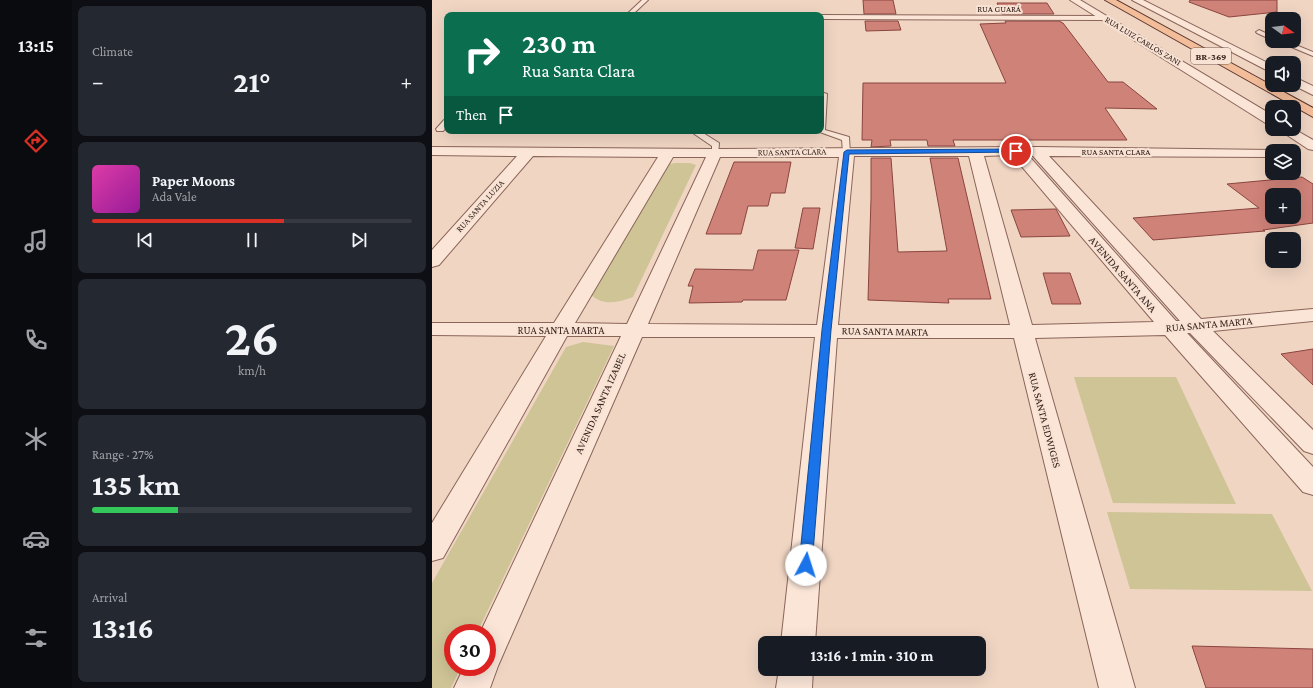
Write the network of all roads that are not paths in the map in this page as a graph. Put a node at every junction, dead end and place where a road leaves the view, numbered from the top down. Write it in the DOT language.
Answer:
graph roads {
  1 [pos="645,0"];
  2 [pos="1074,0"];
  3 [pos="1099,0"];
  4 [pos="1110,0"];
  5 [pos="1136,0"];
  6 [pos="632,12"];
  7 [pos="824,17"];
  8 [pos="1106,18"];
  9 [pos="1259,32"];
  10 [pos="1265,35"];
  11 [pos="1298,48"];
  12 [pos="1313,54"];
  13 [pos="1265,66"];
  14 [pos="1301,85"];
  15 [pos="1313,91"];
  16 [pos="1269,100"];
  17 [pos="1313,113"];
  18 [pos="1265,117"];
  19 [pos="1301,118"];
  20 [pos="444,125"];
  21 [pos="1313,125"];
  22 [pos="440,129"];
  23 [pos="824,132"];
  24 [pos="699,134"];
  25 [pos="1297,136"];
  26 [pos="1313,146"];
  27 [pos="432,151"];
  28 [pos="975,151"];
  29 [pos="1016,151"];
  30 [pos="1037,151"];
  31 [pos="529,152"];
  32 [pos="847,152"];
  33 [pos="668,153"];
  34 [pos="715,153"];
  35 [pos="1265,153"];
  36 [pos="1301,153"];
  37 [pos="1313,153"];
  38 [pos="432,261"];
  39 [pos="1313,315"];
  40 [pos="1196,326"];
  41 [pos="1170,328"];
  42 [pos="432,329"];
  43 [pos="560,330"];
  44 [pos="633,330"];
  45 [pos="827,330"];
  46 [pos="1022,332"];
  47 [pos="1313,445"];
  48 [pos="1313,486"];
  49 [pos="432,549"];
  50 [pos="496,634"];
  51 [pos="799,636"];
  52 [pos="477,676"];
  53 [pos="795,676"];
  54 [pos="472,688"];
  55 [pos="794,688"];
  56 [pos="1117,688"];
  1 -- 6 [label="lane"];
  2 -- 8 [label="street, RUA LUIZ CARLOS ZANI"];
  3 -- 16 [label="main road, BR-369"];
  4 -- 17 [label="main road, BR-369"];
  5 -- 13 [label="street"];
  7 -- 8 [label="lane, RUA GUARÁ"];
  8 -- 18 [label="street, RUA LUIZ CARLOS ZANI"];
  9 -- 10 [label="lane"];
  11 -- 12 [label="lane"];
  14 -- 15 [label="street"];
  19 -- 21 [label="main road"];
  20 -- 22 [label="lane"];
  23 -- 32 [label="lane"];
  24 -- 34 [label="lane"];
  25 -- 26 [label="street"];
  27 -- 31 [label="street, RUA SANTA CLARA"];
  28 -- 29 [label="street, RUA SANTA CLARA"];
  28 -- 32 [label="street, RUA SANTA CLARA"];
  28 -- 46 [label="street, RUA SANTA EDWIGES"];
  29 -- 30 [label="street, RUA SANTA CLARA"];
  29 -- 41 [label="street, AVENIDA SANTA ANA"];
  30 -- 35 [label="street, RUA SANTA CLARA"];
  30 -- 40 [label="street, AVENIDA SANTA ANA"];
  31 -- 33 [label="street, RUA SANTA CLARA"];
  31 -- 38 [label="street, RUA SANTA LUZIA"];
  32 -- 34 [label="street, RUA SANTA CLARA"];
  32 -- 45 [label="street"];
  33 -- 34 [label="street, RUA SANTA CLARA"];
  33 -- 43 [label="street"];
  34 -- 44 [label="street, AVENIDA SANTA IZABEL"];
  36 -- 37 [label="street"];
  39 -- 40 [label="street, RUA SANTA MARTA"];
  40 -- 41 [label="street, RUA SANTA MARTA"];
  40 -- 47 [label="street, AVENIDA SANTA ANA"];
  41 -- 46 [label="street, RUA SANTA MARTA"];
  41 -- 48 [label="street, AVENIDA SANTA ANA"];
  42 -- 43 [label="street, RUA SANTA MARTA"];
  43 -- 44 [label="street, RUA SANTA MARTA"];
  43 -- 49 [label="street"];
  44 -- 45 [label="street, RUA SANTA MARTA"];
  44 -- 50 [label="street, AVENIDA SANTA IZABEL"];
  45 -- 46 [label="street, RUA SANTA MARTA"];
  45 -- 51 [label="street"];
  46 -- 56 [label="street, RUA SANTA EDWIGES"];
  52 -- 54 [label="street"];
  53 -- 55 [label="street"];
}
